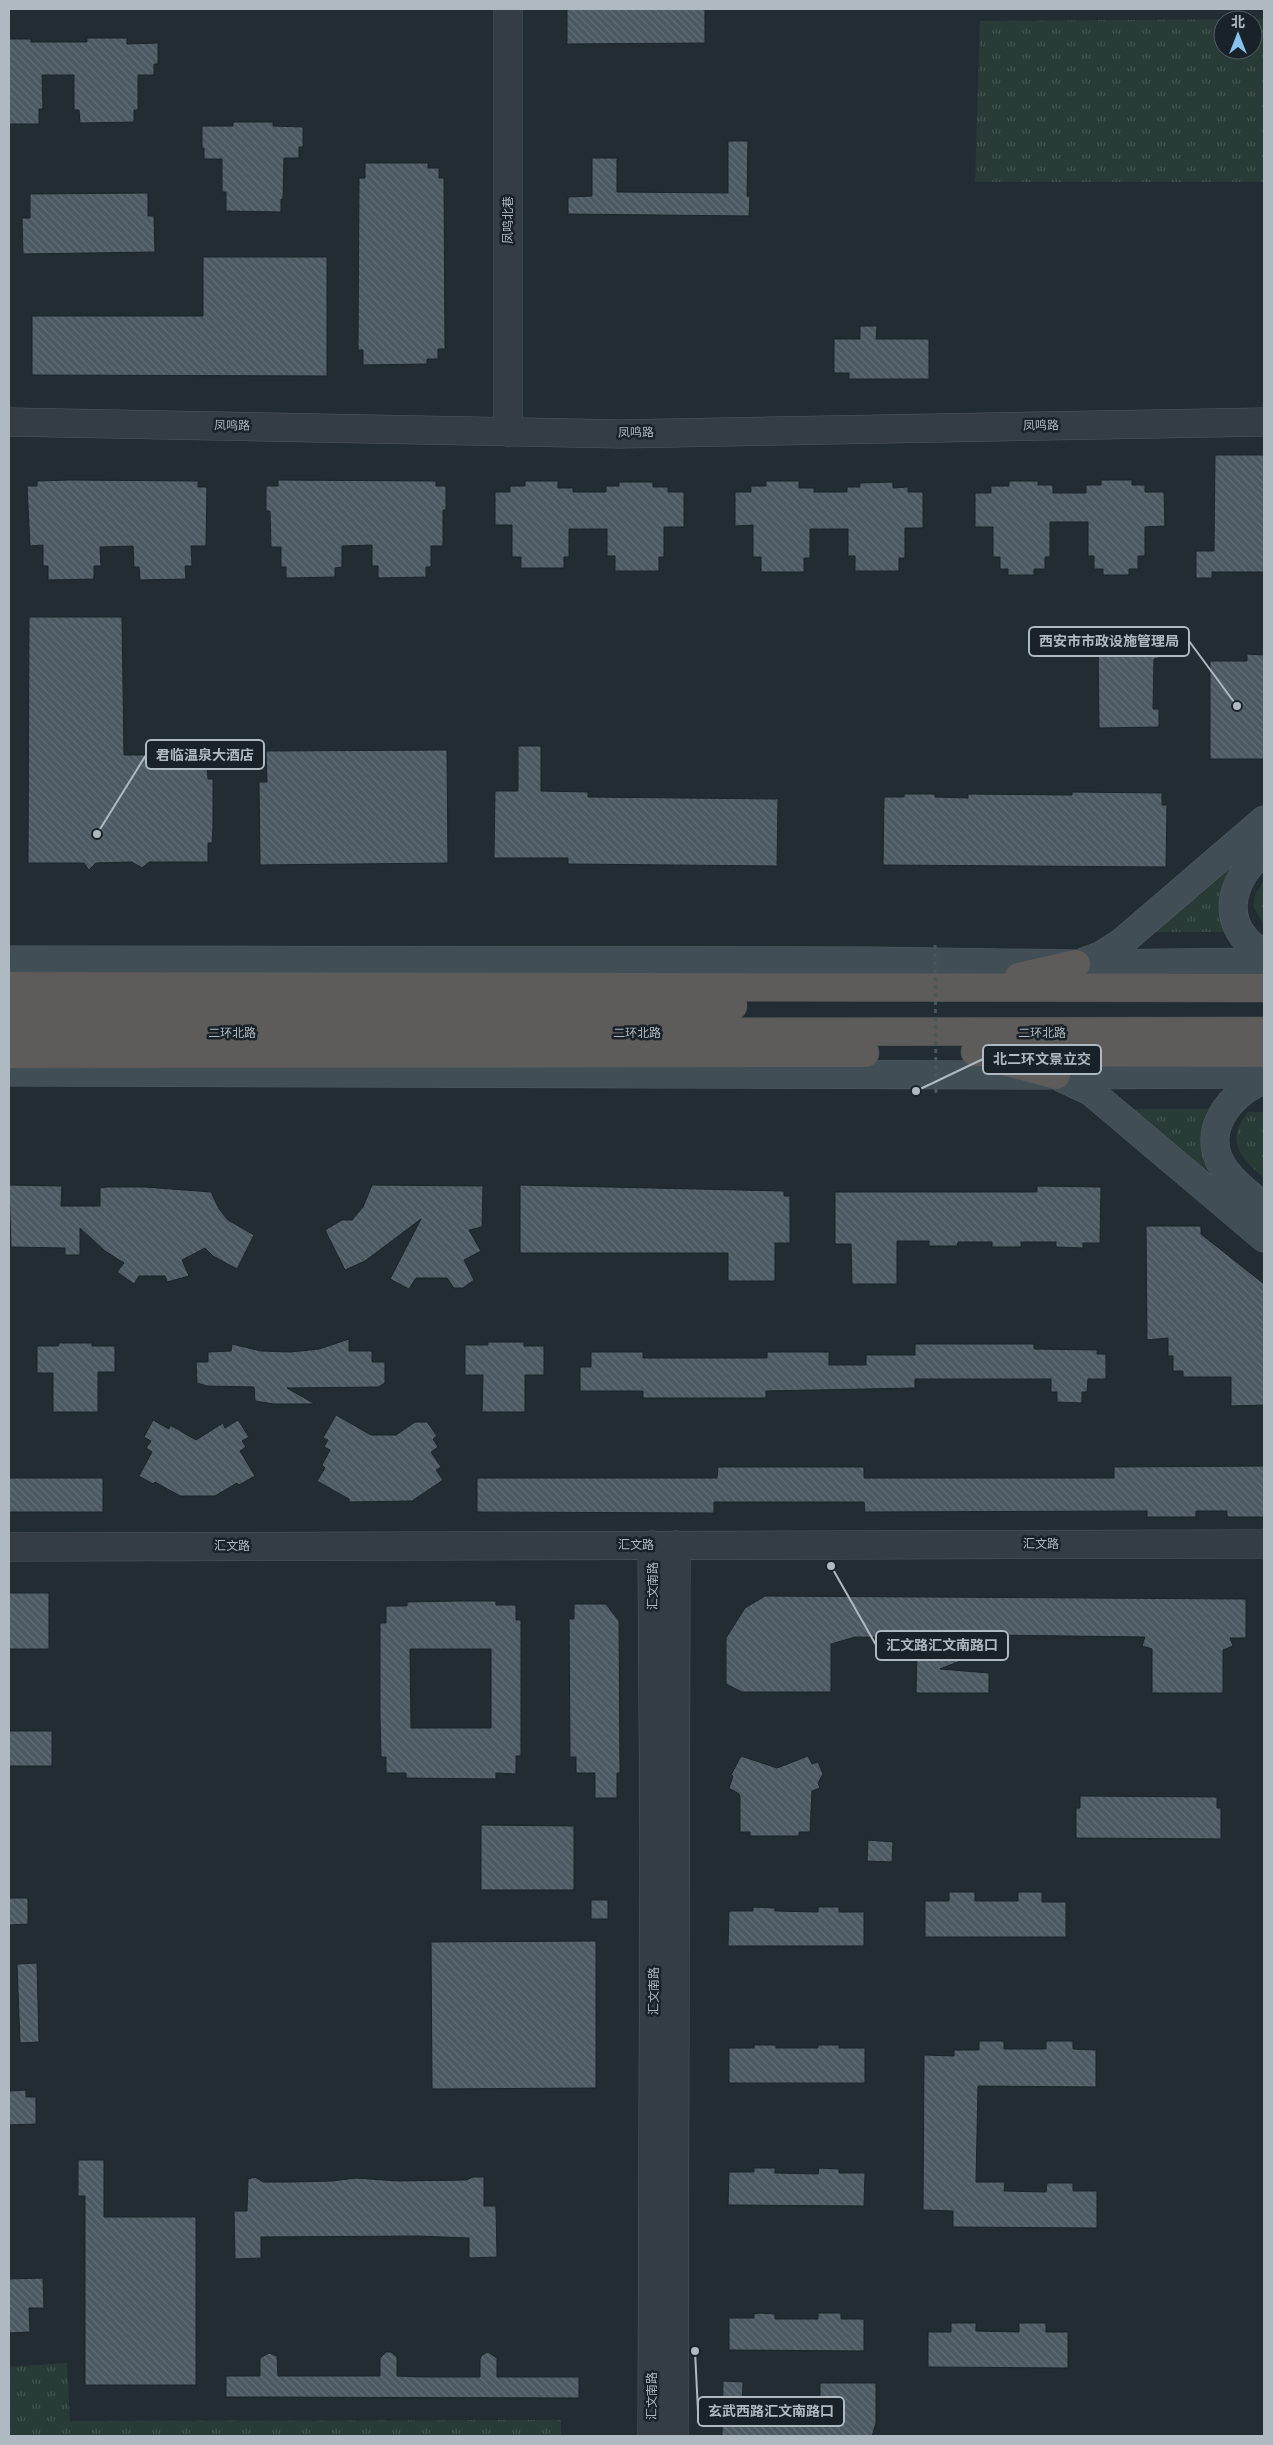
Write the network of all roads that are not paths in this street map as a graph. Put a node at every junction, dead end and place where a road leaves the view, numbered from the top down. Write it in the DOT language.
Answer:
graph roads {
  1 [pos="508,9"];
  2 [pos="9,422"];
  3 [pos="1264,422"];
  4 [pos="508,432"];
  5 [pos="1264,820"];
  6 [pos="1264,851"];
  7 [pos="1264,954"];
  8 [pos="9,960"];
  9 [pos="1264,962"];
  10 [pos="1076,964"];
  11 [pos="128,985"];
  12 [pos="9,986"];
  13 [pos="192,986"];
  14 [pos="964,987"];
  15 [pos="1264,988"];
  16 [pos="9,1006"];
  17 [pos="44,1006"];
  18 [pos="273,1006"];
  19 [pos="1264,1006"];
  20 [pos="1264,1031"];
  21 [pos="9,1033"];
  22 [pos="40,1033"];
  23 [pos="408,1033"];
  24 [pos="9,1040"];
  25 [pos="971,1052"];
  26 [pos="1264,1053"];
  27 [pos="9,1054"];
  28 [pos="528,1054"];
  29 [pos="9,1072"];
  30 [pos="1264,1074"];
  31 [pos="1056,1075"];
  32 [pos="1264,1080"];
  33 [pos="1264,1207"];
  34 [pos="1264,1238"];
  35 [pos="1264,1544"];
  36 [pos="664,1545"];
  37 [pos="9,1547"];
  38 [pos="652,2436"];
  39 [pos="674,2436"];
  1 -- 4 [label="street, 凤鸣北巷"];
  2 -- 4 [label="street, 凤鸣路"];
  3 -- 4 [label="street, 凤鸣路"];
  5 -- 10 [label="main road"];
  6 -- 7 [label="main road"];
  8 -- 10 [label="main road"];
  9 -- 10 [label="main road"];
  10 -- 14 [label="highway"];
  11 -- 12 [label="highway"];
  11 -- 13 [label="highway"];
  11 -- 17 [label="highway"];
  13 -- 14 [label="highway"];
  13 -- 18 [label="highway"];
  14 -- 15 [label="highway"];
  16 -- 17 [label="highway"];
  17 -- 18 [label="highway"];
  18 -- 19 [label="highway"];
  20 -- 23 [label="highway, 二环北路"];
  21 -- 22 [label="highway, 二环北路"];
  22 -- 23 [label="highway, 二环北路"];
  22 -- 24 [label="highway"];
  23 -- 28 [label="highway"];
  25 -- 26 [label="highway"];
  25 -- 28 [label="highway"];
  25 -- 31 [label="highway"];
  27 -- 28 [label="highway"];
  29 -- 31 [label="main road"];
  30 -- 31 [label="main road"];
  31 -- 34 [label="main road"];
  32 -- 33 [label="main road"];
  35 -- 36 [label="street, 汇文路"];
  36 -- 37 [label="street, 汇文路"];
  36 -- 38 [label="street, 汇文南路"];
  36 -- 39 [label="street, 汇文南路"];
}
